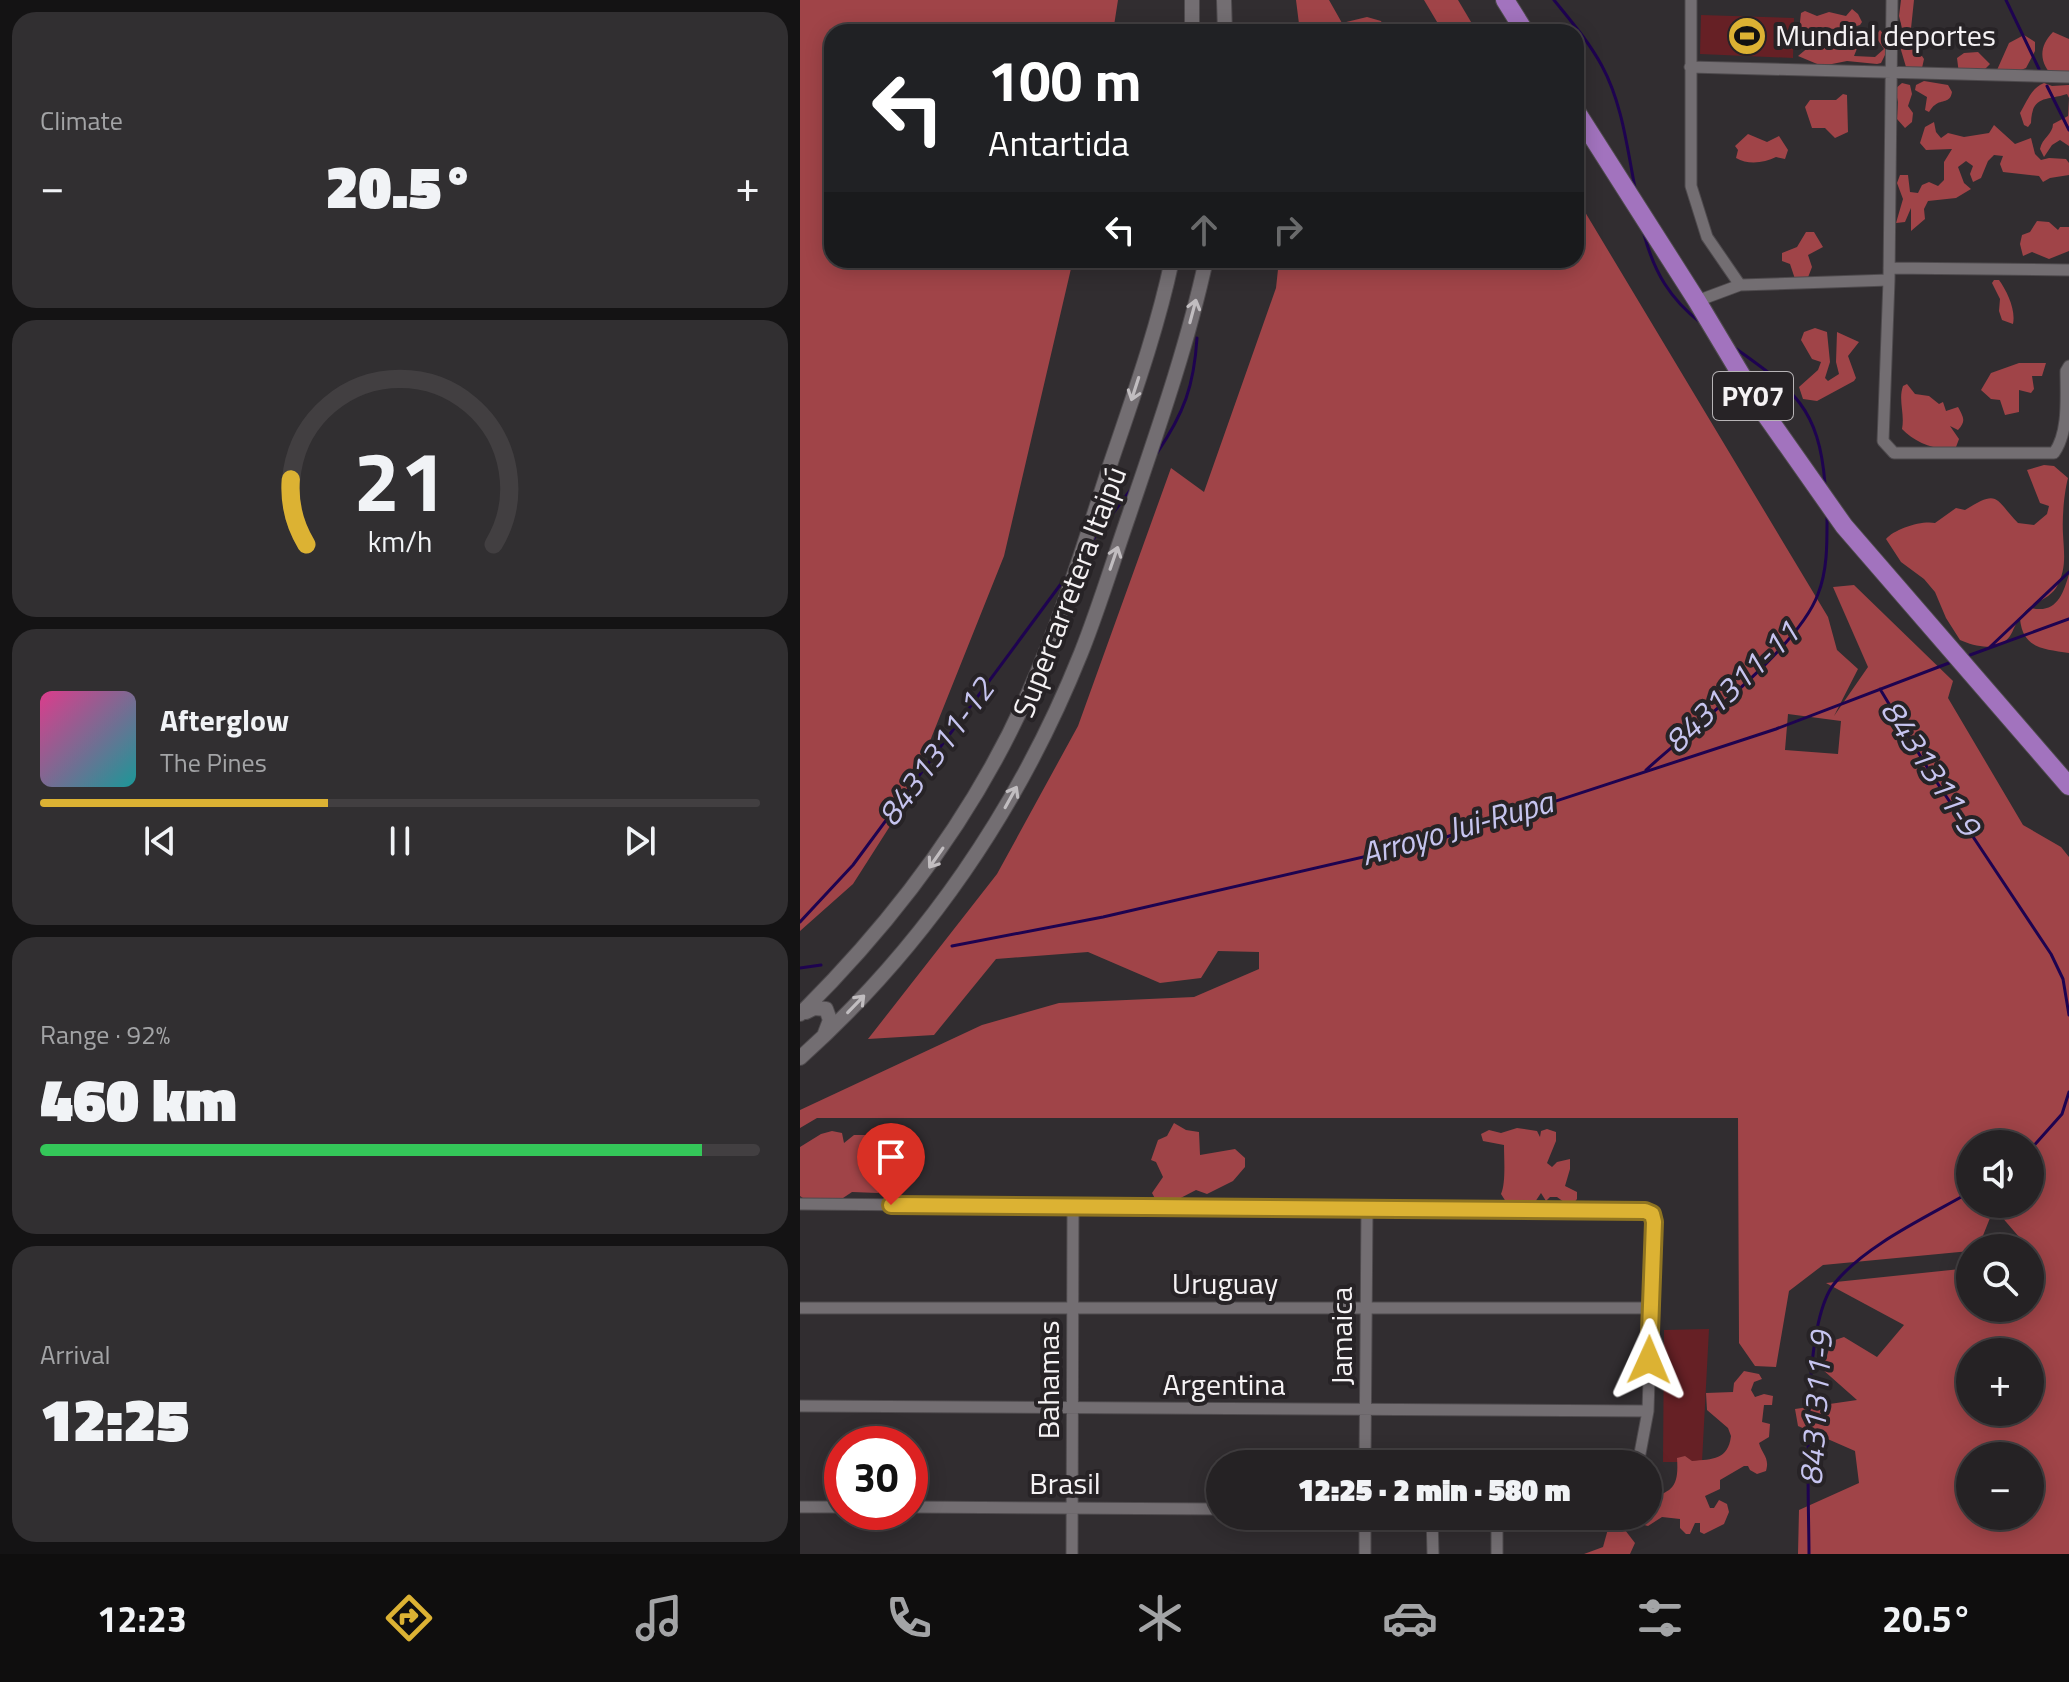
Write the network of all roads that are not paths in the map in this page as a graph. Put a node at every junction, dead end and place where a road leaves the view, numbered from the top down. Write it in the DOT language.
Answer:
graph roads {
  1 [pos="1192,0"];
  2 [pos="1224,0"];
  3 [pos="1505,0"];
  4 [pos="1691,0"];
  5 [pos="1892,0"];
  6 [pos="1192,24"];
  7 [pos="1225,24"];
  8 [pos="1520,24"];
  9 [pos="1690,67"];
  10 [pos="1890,74"];
  11 [pos="2069,77"];
  12 [pos="1584,124"];
  13 [pos="1170,268"];
  14 [pos="1204,268"];
  15 [pos="2069,270"];
  16 [pos="1889,274"];
  17 [pos="1740,285"];
  18 [pos="1697,301"];
  19 [pos="2069,366"];
  20 [pos="2069,786"];
  21 [pos="800,1015"];
  22 [pos="820,1040"];
  23 [pos="800,1058"];
  24 [pos="800,1204"];
  25 [pos="1073,1206"];
  26 [pos="1367,1209"];
  27 [pos="800,1308"];
  28 [pos="1073,1308"];
  29 [pos="1366,1308"];
  30 [pos="1650,1308"];
  31 [pos="800,1406"];
  32 [pos="1073,1408"];
  33 [pos="1366,1409"];
  34 [pos="1648,1411"];
  35 [pos="1365,1450"];
  36 [pos="1641,1450"];
  37 [pos="800,1507"];
  38 [pos="824,1507"];
  39 [pos="928,1507"];
  40 [pos="1072,1508"];
  41 [pos="1206,1509"];
  42 [pos="1365,1530"];
  43 [pos="1432,1530"];
  44 [pos="1497,1530"];
  45 [pos="1072,1554"];
  46 [pos="1365,1554"];
  47 [pos="1433,1554"];
  48 [pos="1497,1554"];
  1 -- 6 [label="street"];
  2 -- 7 [label="street"];
  3 -- 8 [label="highway"];
  4 -- 9 [label="street"];
  5 -- 10 [label="street"];
  9 -- 10 [label="street"];
  9 -- 17 [label="street"];
  10 -- 11 [label="street"];
  10 -- 16 [label="street"];
  12 -- 18 [label="highway, PY07"];
  13 -- 21 [label="street, Supercarretera Itaipú, one-way"];
  22 -- 14 [label="street, Supercarretera Itaipú, one-way"];
  15 -- 16 [label="street"];
  16 -- 17 [label="street"];
  16 -- 19 [label="street"];
  17 -- 18 [label="street"];
  18 -- 20 [label="highway, PY07"];
  21 -- 22 [label="street"];
  22 -- 23 [label="street, Supercarretera Itaipú"];
  24 -- 25 [label="street"];
  25 -- 26 [label="street"];
  25 -- 28 [label="street, Bahamas"];
  26 -- 29 [label="street, Jamaica"];
  26 -- 30 [label="street"];
  27 -- 28 [label="street, Uruguay"];
  28 -- 29 [label="street, Uruguay"];
  28 -- 32 [label="street, Bahamas"];
  29 -- 30 [label="street, Uruguay"];
  29 -- 33 [label="street, Jamaica"];
  30 -- 34 [label="street"];
  31 -- 32 [label="street, Argentina"];
  32 -- 33 [label="street, Argentina"];
  32 -- 40 [label="street, Bahamas"];
  33 -- 34 [label="street, Argentina"];
  33 -- 35 [label="street, Jamaica"];
  34 -- 36 [label="street"];
  37 -- 38 [label="street"];
  39 -- 40 [label="street, Brasil"];
  40 -- 41 [label="street, Brasil"];
  40 -- 45 [label="street, Bahamas"];
  42 -- 46 [label="street"];
  43 -- 47 [label="street"];
  44 -- 48 [label="street"];
}
